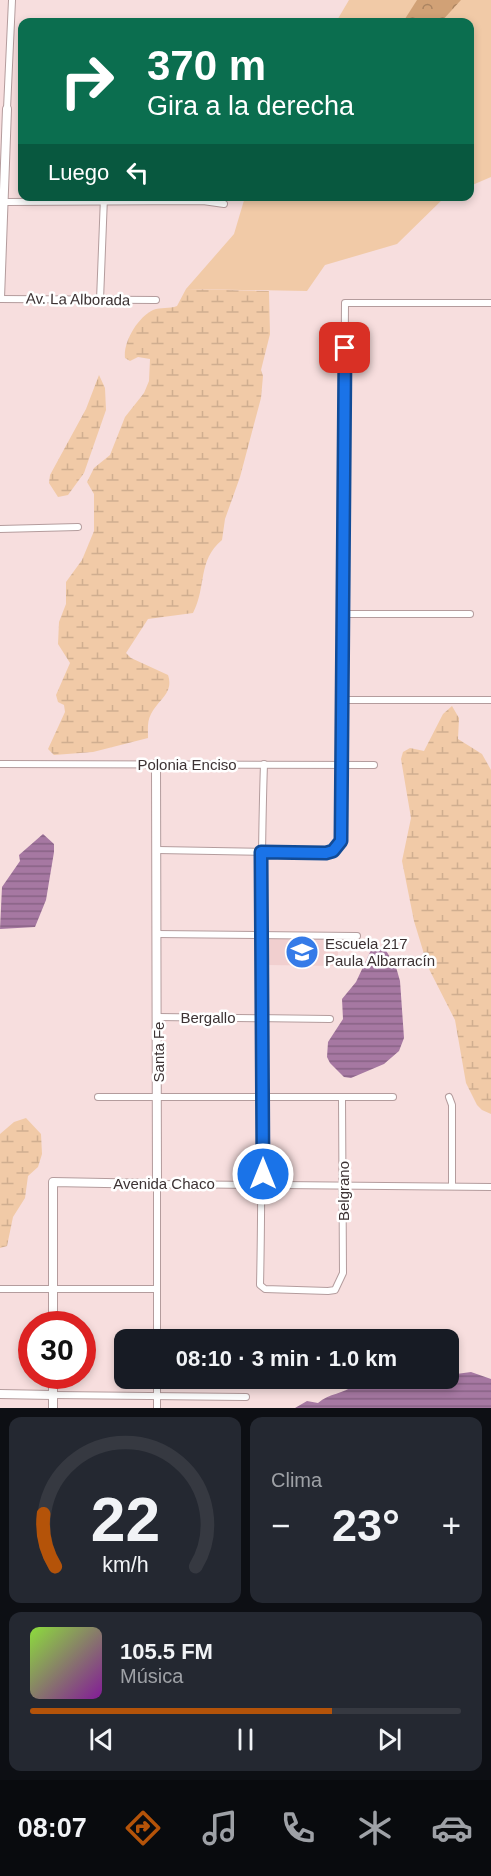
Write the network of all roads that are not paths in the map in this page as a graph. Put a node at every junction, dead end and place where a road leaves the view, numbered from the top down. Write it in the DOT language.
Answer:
graph roads {
  1 [pos="12,0"];
  2 [pos="7,109"];
  3 [pos="30,201"];
  4 [pos="104,201"];
  5 [pos="214,201"];
  6 [pos="5,202"];
  7 [pos="224,204"];
  8 [pos="0,298"];
  9 [pos="100,300"];
  10 [pos="156,300"];
  11 [pos="491,303"];
  12 [pos="78,527"];
  13 [pos="0,529"];
  14 [pos="343,614"];
  15 [pos="470,614"];
  16 [pos="343,700"];
  17 [pos="491,700"];
  18 [pos="0,764"];
  19 [pos="156,764"];
  20 [pos="264,764"];
  21 [pos="342,764"];
  22 [pos="374,765"];
  23 [pos="158,850"];
  24 [pos="261,852"];
  25 [pos="157,934"];
  26 [pos="261,934"];
  27 [pos="357,936"];
  28 [pos="158,1017"];
  29 [pos="261,1017"];
  30 [pos="330,1019"];
  31 [pos="98,1096"];
  32 [pos="393,1097"];
  33 [pos="449,1097"];
  34 [pos="158,1098"];
  35 [pos="342,1098"];
  36 [pos="263,1099"];
  37 [pos="157,1184"];
  38 [pos="262,1184"];
  39 [pos="343,1184"];
  40 [pos="452,1186"];
  41 [pos="491,1187"];
  42 [pos="0,1289"];
  43 [pos="157,1289"];
  44 [pos="52,1290"];
  45 [pos="52,1311"];
  46 [pos="157,1329"];
  47 [pos="53,1389"];
  48 [pos="157,1389"];
  49 [pos="0,1394"];
  50 [pos="53,1395"];
  51 [pos="157,1395"];
  52 [pos="246,1396"];
  53 [pos="52,1408"];
  54 [pos="157,1408"];
  1 -- 2 [label="street"];
  2 -- 6 [label="main road"];
  3 -- 6 [label="street"];
  4 -- 9 [label="street"];
  5 -- 7 [label="street"];
  6 -- 8 [label="main road"];
  8 -- 9 [label="street, Av. La Alborada"];
  9 -- 10 [label="street, Av. La Alborada"];
  11 -- 14 [label="street"];
  12 -- 13 [label="street"];
  14 -- 15 [label="street"];
  14 -- 16 [label="street"];
  16 -- 17 [label="street"];
  16 -- 21 [label="street"];
  18 -- 19 [label="street, Polonia Enciso"];
  19 -- 20 [label="street, Polonia Enciso"];
  19 -- 23 [label="main road, Santa Fe"];
  20 -- 21 [label="street, Polonia Enciso"];
  20 -- 24 [label="street"];
  21 -- 22 [label="street, Polonia Enciso"];
  21 -- 24 [label="street"];
  23 -- 24 [label="street"];
  23 -- 25 [label="main road, Santa Fe"];
  24 -- 26 [label="street"];
  25 -- 26 [label="street"];
  25 -- 28 [label="main road, Santa Fe"];
  26 -- 27 [label="street"];
  26 -- 29 [label="street"];
  28 -- 29 [label="street, Bergallo"];
  28 -- 34 [label="main road, Santa Fe"];
  29 -- 30 [label="street, Bergallo"];
  29 -- 36 [label="street"];
  31 -- 34 [label="street"];
  32 -- 35 [label="street"];
  33 -- 40 [label="street"];
  34 -- 36 [label="street"];
  34 -- 37 [label="main road, Santa Fe"];
  35 -- 36 [label="street"];
  35 -- 39 [label="street, Belgrano"];
  36 -- 38 [label="street"];
  37 -- 38 [label="street, Avenida Chaco"];
  37 -- 43 [label="street, Santa Fe"];
  37 -- 44 [label="main road, Avenida Chaco"];
  38 -- 39 [label="street, Avenida Chaco"];
  38 -- 39 [label="street, Belgrano"];
  39 -- 40 [label="street, Avenida Chaco"];
  40 -- 41 [label="street, Avenida Chaco"];
  42 -- 44 [label="street"];
  43 -- 44 [label="street"];
  43 -- 46 [label="street, Santa Fe"];
  44 -- 45 [label="main road"];
  47 -- 50 [label="main road"];
  48 -- 51 [label="street"];
  49 -- 50 [label="main road"];
  50 -- 51 [label="street"];
  50 -- 53 [label="main road"];
  51 -- 52 [label="street"];
  51 -- 54 [label="street"];
}
